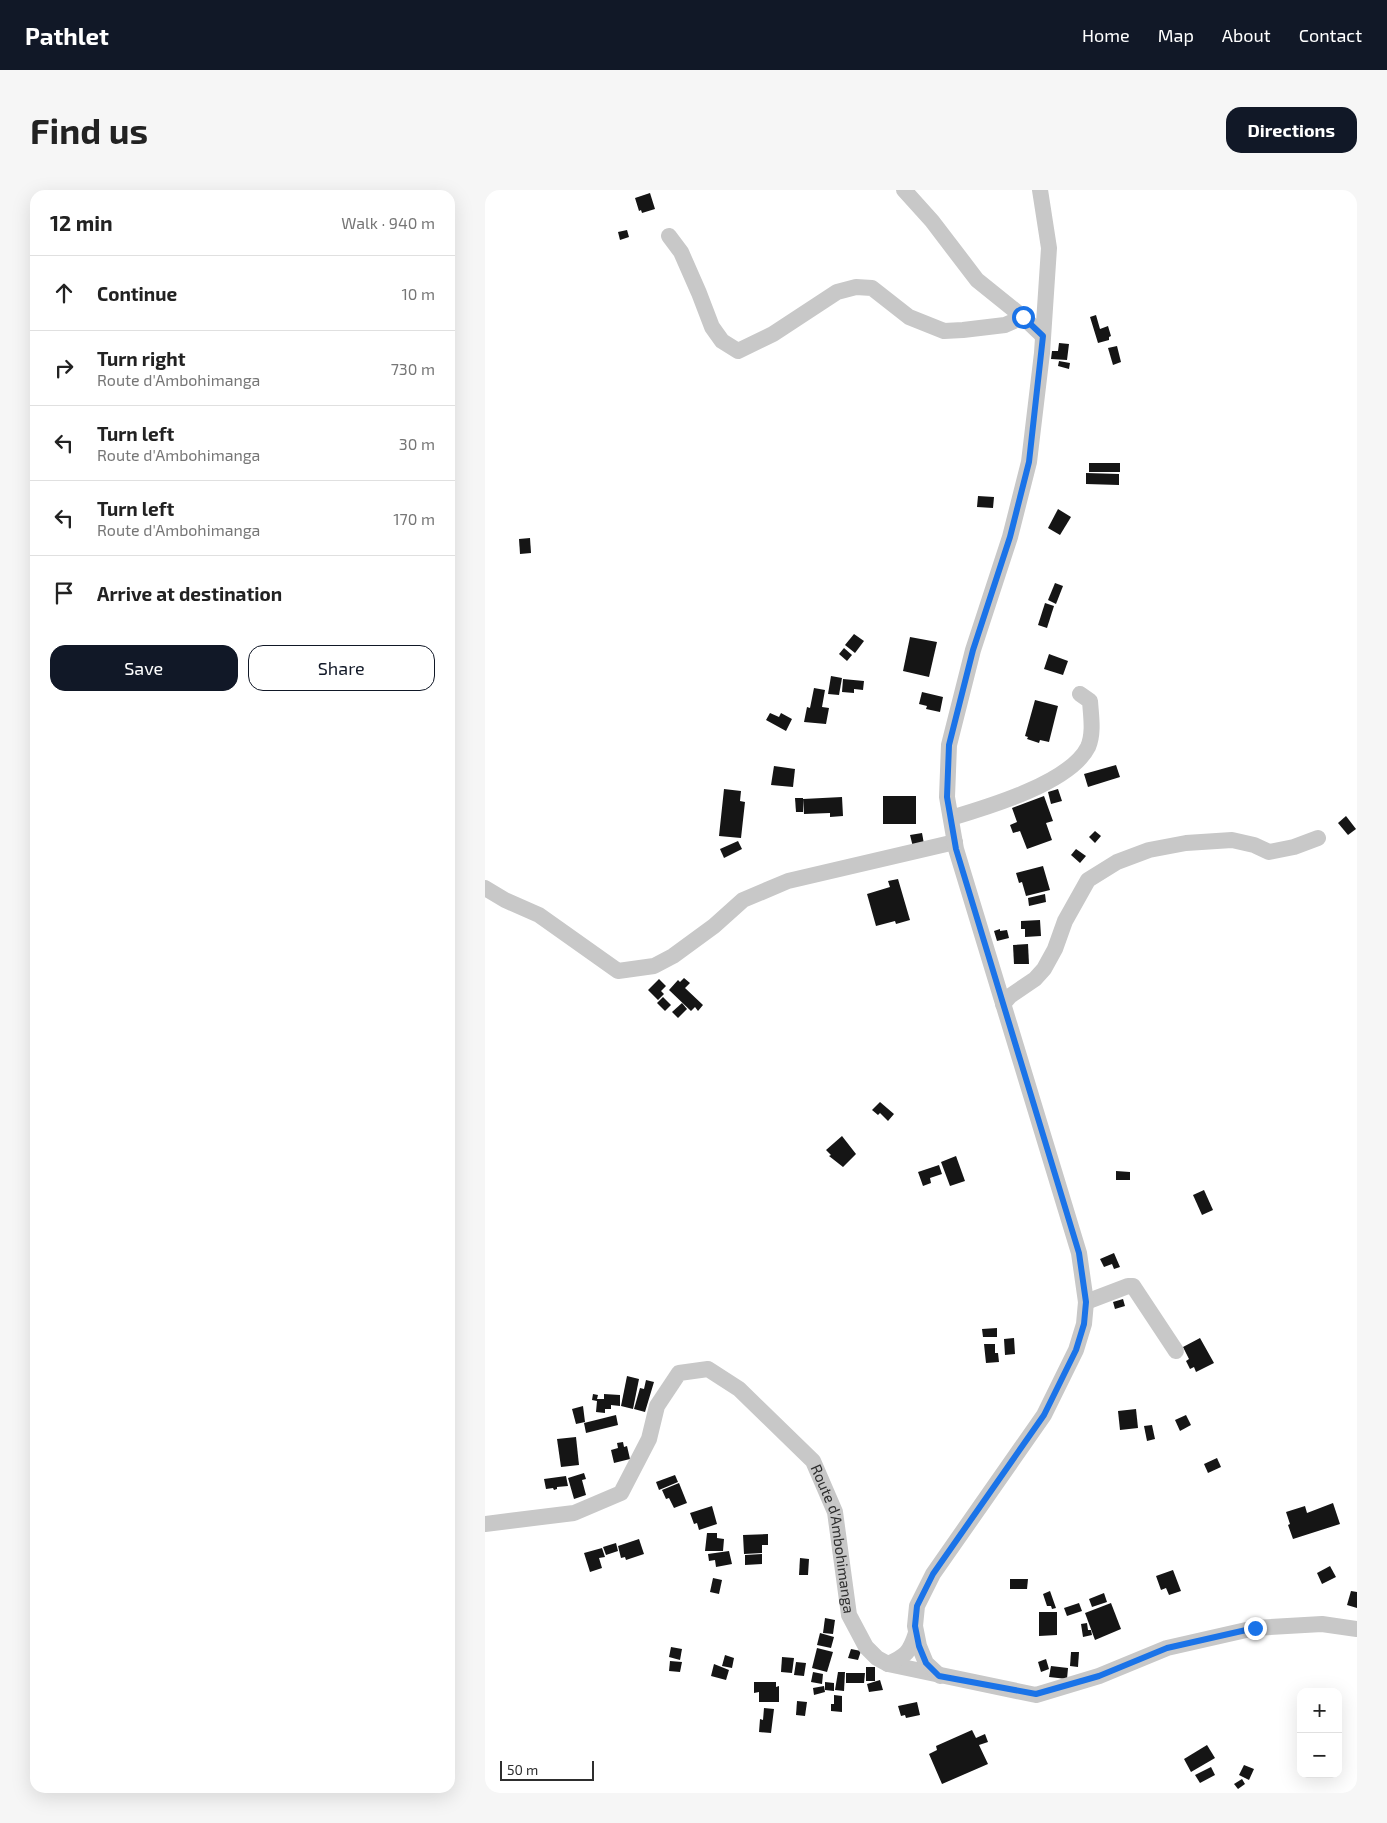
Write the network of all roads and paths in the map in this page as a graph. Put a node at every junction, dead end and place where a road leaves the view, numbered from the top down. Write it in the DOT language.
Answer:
graph roads {
  1 [pos="904,190"];
  2 [pos="1040,190"];
  3 [pos="669,236"];
  4 [pos="1023,317"];
  5 [pos="1043,336"];
  6 [pos="1080,694"];
  7 [pos="951,818"];
  8 [pos="1318,838"];
  9 [pos="955,842"];
  10 [pos="485,888"];
  11 [pos="1003,1004"];
  12 [pos="1086,1302"];
  13 [pos="1176,1351"];
  14 [pos="485,1524"];
  15 [pos="1357,1630"];
  16 [pos="916,1633"];
  17 [pos="888,1664"];
  18 [pos="939,1676"];
  1 -- 4 [label="street"];
  2 -- 5 [label="street"];
  3 -- 4 [label="street"];
  4 -- 5 [label="street"];
  5 -- 7 [label="street"];
  6 -- 7 [label="street"];
  7 -- 9 [label="street"];
  8 -- 11 [label="street"];
  9 -- 10 [label="street"];
  9 -- 11 [label="street"];
  11 -- 12 [label="street"];
  12 -- 13 [label="street"];
  12 -- 16 [label="street"];
  14 -- 17 [label="street, Route d'Ambohimanga"];
  15 -- 18 [label="street, Route d'Ambohimanga"];
  16 -- 17 [label="street"];
  16 -- 18 [label="street"];
  17 -- 18 [label="street, Route d'Ambohimanga"];
}
